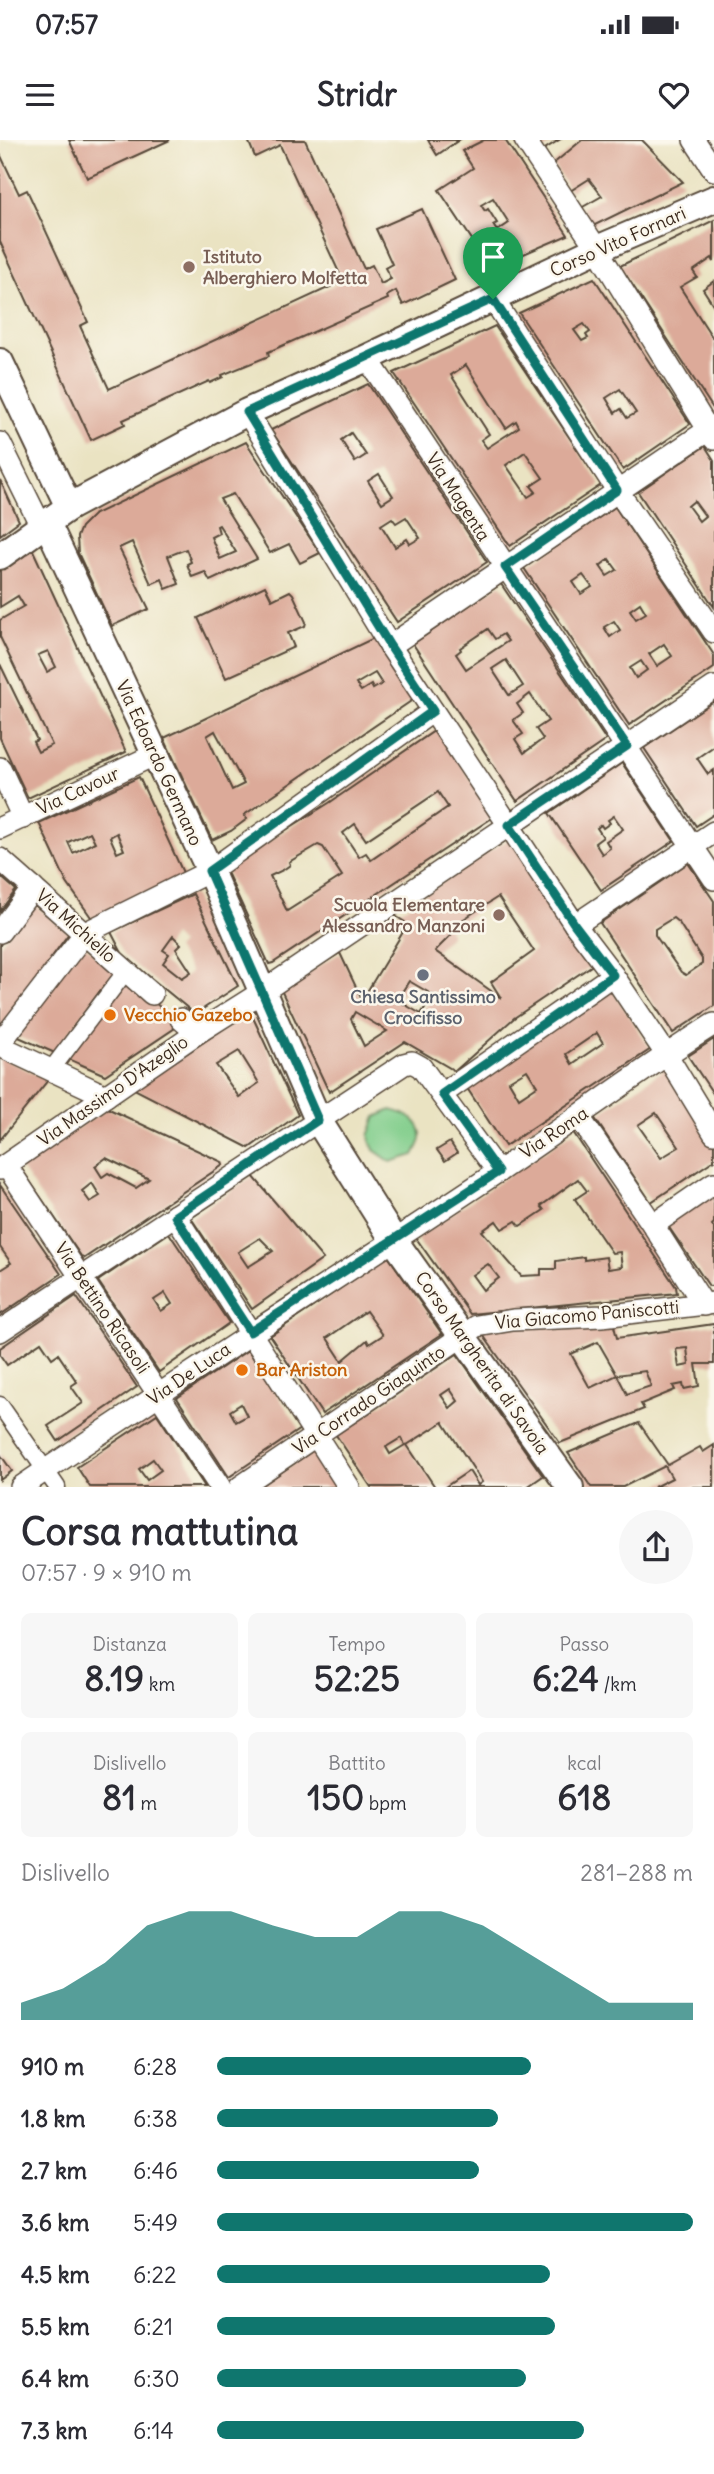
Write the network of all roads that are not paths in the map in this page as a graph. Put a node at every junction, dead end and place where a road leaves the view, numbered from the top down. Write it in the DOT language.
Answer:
graph roads {
  1 [pos="525,140"];
  2 [pos="694,140"];
  3 [pos="714,170"];
  4 [pos="714,199"];
  5 [pos="597,249"];
  6 [pos="493,299"];
  7 [pos="367,358"];
  8 [pos="0,362"];
  9 [pos="247,412"];
  10 [pos="712,431"];
  11 [pos="0,443"];
  12 [pos="617,490"];
  13 [pos="69,507"];
  14 [pos="44,524"];
  15 [pos="0,556"];
  16 [pos="505,567"];
  17 [pos="714,632"];
  18 [pos="390,646"];
  19 [pos="714,687"];
  20 [pos="433,711"];
  21 [pos="627,746"];
  22 [pos="156,754"];
  23 [pos="0,768"];
  24 [pos="23,818"];
  25 [pos="509,825"];
  26 [pos="0,828"];
  27 [pos="714,832"];
  28 [pos="693,846"];
  29 [pos="0,859"];
  30 [pos="209,871"];
  31 [pos="714,879"];
  32 [pos="33,888"];
  33 [pos="575,925"];
  34 [pos="0,932"];
  35 [pos="85,933"];
  36 [pos="127,971"];
  37 [pos="613,975"];
  38 [pos="262,992"];
  39 [pos="152,994"];
  40 [pos="181,1019"];
  41 [pos="714,1024"];
  42 [pos="197,1034"];
  43 [pos="0,1045"];
  44 [pos="666,1054"];
  45 [pos="51,1070"];
  46 [pos="442,1094"];
  47 [pos="106,1096"];
  48 [pos="579,1117"];
  49 [pos="318,1120"];
  50 [pos="714,1133"];
  51 [pos="3,1167"];
  52 [pos="498,1172"];
  53 [pos="714,1183"];
  54 [pos="175,1216"];
  55 [pos="653,1224"];
  56 [pos="393,1239"];
  57 [pos="82,1278"];
  58 [pos="709,1304"];
  59 [pos="0,1331"];
  60 [pos="250,1332"];
  61 [pos="464,1337"];
  62 [pos="160,1393"];
  63 [pos="0,1405"];
  64 [pos="317,1436"];
  65 [pos="52,1478"];
  66 [pos="565,1485"];
  67 [pos="21,1487"];
  68 [pos="220,1487"];
  69 [pos="240,1487"];
  70 [pos="349,1487"];
  1 -- 5 [label="street"];
  2 -- 3 [label="street"];
  4 -- 5 [label="street, Corso Vito Fornari"];
  5 -- 6 [label="street, Corso Vito Fornari"];
  5 -- 10 [label="street"];
  6 -- 7 [label="street, Corso Vito Fornari"];
  6 -- 12 [label="street"];
  7 -- 9 [label="street, Corso Vito Fornari"];
  7 -- 16 [label="street, Via Magenta"];
  8 -- 13 [label="street"];
  9 -- 13 [label="street, Corso Vito Fornari"];
  9 -- 18 [label="street"];
  10 -- 12 [label="street"];
  11 -- 14 [label="street, Via Edoardo Germano"];
  12 -- 16 [label="street"];
  12 -- 17 [label="street"];
  13 -- 14 [label="street, Corso Vito Fornari"];
  14 -- 15 [label="street, Corso Vito Fornari"];
  14 -- 22 [label="street, Via Edoardo Germano"];
  16 -- 18 [label="street"];
  16 -- 21 [label="street, Via Magenta"];
  18 -- 20 [label="street"];
  19 -- 21 [label="street, Via Massimo D'Azeglio"];
  20 -- 25 [label="street"];
  20 -- 30 [label="street"];
  21 -- 25 [label="street, Via Massimo D'Azeglio"];
  21 -- 28 [label="street, Via Magenta"];
  22 -- 24 [label="street, Via Cavour"];
  22 -- 30 [label="street, Via Edoardo Germano"];
  23 -- 24 [label="street"];
  24 -- 26 [label="street, Via Cavour"];
  25 -- 33 [label="street"];
  25 -- 38 [label="street, Via Massimo D'Azeglio"];
  27 -- 28 [label="street"];
  28 -- 31 [label="street, Via Magenta"];
  28 -- 33 [label="street"];
  29 -- 32 [label="street, Via Michiello"];
  30 -- 35 [label="street"];
  30 -- 38 [label="street, Via Edoardo Germano"];
  32 -- 34 [label="street"];
  32 -- 35 [label="street, Via Michiello"];
  33 -- 37 [label="street"];
  35 -- 36 [label="street, Via Michiello"];
  35 -- 43 [label="street"];
  36 -- 39 [label="street, Via Michiello"];
  36 -- 45 [label="street"];
  37 -- 44 [label="street"];
  37 -- 46 [label="street"];
  38 -- 42 [label="street, Via Massimo D'Azeglio"];
  38 -- 49 [label="street, Via Edoardo Germano"];
  40 -- 42 [label="street"];
  41 -- 44 [label="street, Via Roma"];
  42 -- 47 [label="street, Via Massimo D'Azeglio"];
  43 -- 45 [label="street"];
  44 -- 48 [label="street, Via Roma"];
  44 -- 50 [label="street"];
  45 -- 47 [label="street"];
  46 -- 49 [label="street"];
  46 -- 52 [label="street"];
  47 -- 51 [label="street, Via Massimo D'Azeglio"];
  48 -- 52 [label="street, Via Roma"];
  48 -- 55 [label="street"];
  49 -- 54 [label="street"];
  49 -- 56 [label="street, Corso Margherita di Savoia"];
  51 -- 57 [label="street, Via Bettino Ricasoli"];
  52 -- 56 [label="street, Via Roma"];
  53 -- 55 [label="street"];
  54 -- 57 [label="street"];
  54 -- 60 [label="street"];
  55 -- 58 [label="street"];
  56 -- 60 [label="street, Via De Luca"];
  56 -- 61 [label="street, Corso Margherita di Savoia"];
  57 -- 59 [label="street"];
  57 -- 62 [label="street, Via Bettino Ricasoli"];
  58 -- 61 [label="street, Via Giacomo Paniscotti"];
  60 -- 62 [label="street, Via De Luca"];
  60 -- 64 [label="street"];
  61 -- 64 [label="street, Via Corrado Giaquinto"];
  61 -- 66 [label="street, Corso Margherita di Savoia"];
  62 -- 65 [label="street, Via De Luca"];
  62 -- 68 [label="street, Via Bettino Ricasoli"];
  63 -- 65 [label="street"];
  64 -- 69 [label="street, Via Corrado Giaquinto"];
  64 -- 70 [label="street"];
  65 -- 67 [label="street, Via De Luca"];
}
